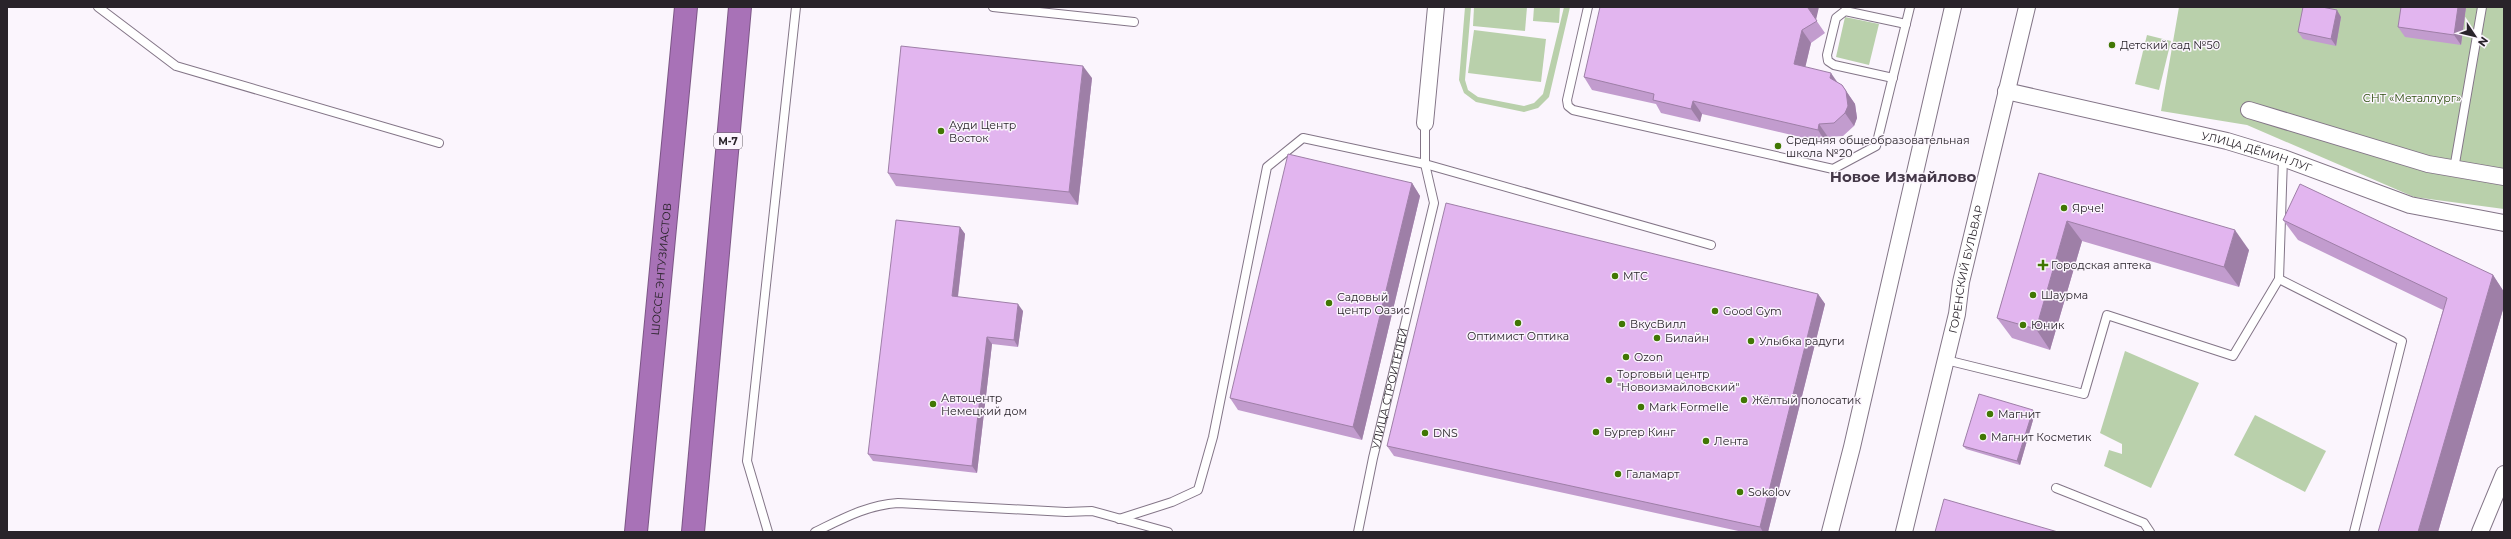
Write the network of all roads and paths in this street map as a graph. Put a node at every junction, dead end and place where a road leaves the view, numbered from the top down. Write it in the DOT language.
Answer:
graph roads {
  1 [pos="98,7"];
  2 [pos="686,7"];
  3 [pos="740,7"];
  4 [pos="796,7"];
  5 [pos="994,7"];
  6 [pos="1436,7"];
  7 [pos="1588,7"];
  8 [pos="1910,7"];
  9 [pos="1953,7"];
  10 [pos="2027,7"];
  11 [pos="2482,7"];
  12 [pos="1134,22"];
  13 [pos="1906,24"];
  14 [pos="1893,78"];
  15 [pos="2006,91"];
  16 [pos="2249,110"];
  17 [pos="1425,123"];
  18 [pos="439,143"];
  19 [pos="2283,158"];
  20 [pos="1425,164"];
  21 [pos="2454,169"];
  22 [pos="2504,176"];
  23 [pos="2504,223"];
  24 [pos="1711,245"];
  25 [pos="2279,279"];
  26 [pos="1946,360"];
  27 [pos="2504,474"];
  28 [pos="2056,488"];
  29 [pos="1119,519"];
  30 [pos="636,532"];
  31 [pos="693,532"];
  32 [pos="768,532"];
  33 [pos="815,532"];
  34 [pos="1168,532"];
  35 [pos="1358,532"];
  36 [pos="1830,532"];
  37 [pos="1904,532"];
  38 [pos="2150,532"];
  39 [pos="2354,532"];
  40 [pos="2480,532"];
  1 -- 18 [label="lane"];
  2 -- 30 [label="highway, ШОССЕ ЭНТУЗИАСТОВ"];
  3 -- 31 [label="highway, М-7"];
  4 -- 32 [label="lane"];
  5 -- 12 [label="lane"];
  6 -- 17 [label="street, УЛИЦА СТРОИТЕЛЕЙ"];
  7 -- 14 [label="lane"];
  8 -- 13 [label="lane"];
  9 -- 36 [label="street"];
  10 -- 15 [label="street, ГОРЕНСКИЙ БУЛЬВАР"];
  11 -- 21 [label="lane"];
  13 -- 14 [label="lane"];
  13 -- 14 [label="lane"];
  15 -- 19 [label="street, УЛИЦА ДЁМИН ЛУГ"];
  15 -- 26 [label="street, ГОРЕНСКИЙ БУЛЬВАР"];
  16 -- 21 [label="street"];
  17 -- 20 [label="lane, УЛИЦА СТРОИТЕЛЕЙ"];
  19 -- 23 [label="street, УЛИЦА ДЁМИН ЛУГ"];
  19 -- 25 [label="lane"];
  20 -- 24 [label="lane"];
  20 -- 29 [label="lane"];
  20 -- 35 [label="lane, УЛИЦА СТРОИТЕЛЕЙ"];
  21 -- 22 [label="street"];
  25 -- 26 [label="lane"];
  25 -- 39 [label="lane"];
  26 -- 37 [label="street, ГОРЕНСКИЙ БУЛЬВАР"];
  27 -- 40 [label="street"];
  28 -- 38 [label="lane"];
  29 -- 33 [label="lane"];
  29 -- 34 [label="lane"];
}
